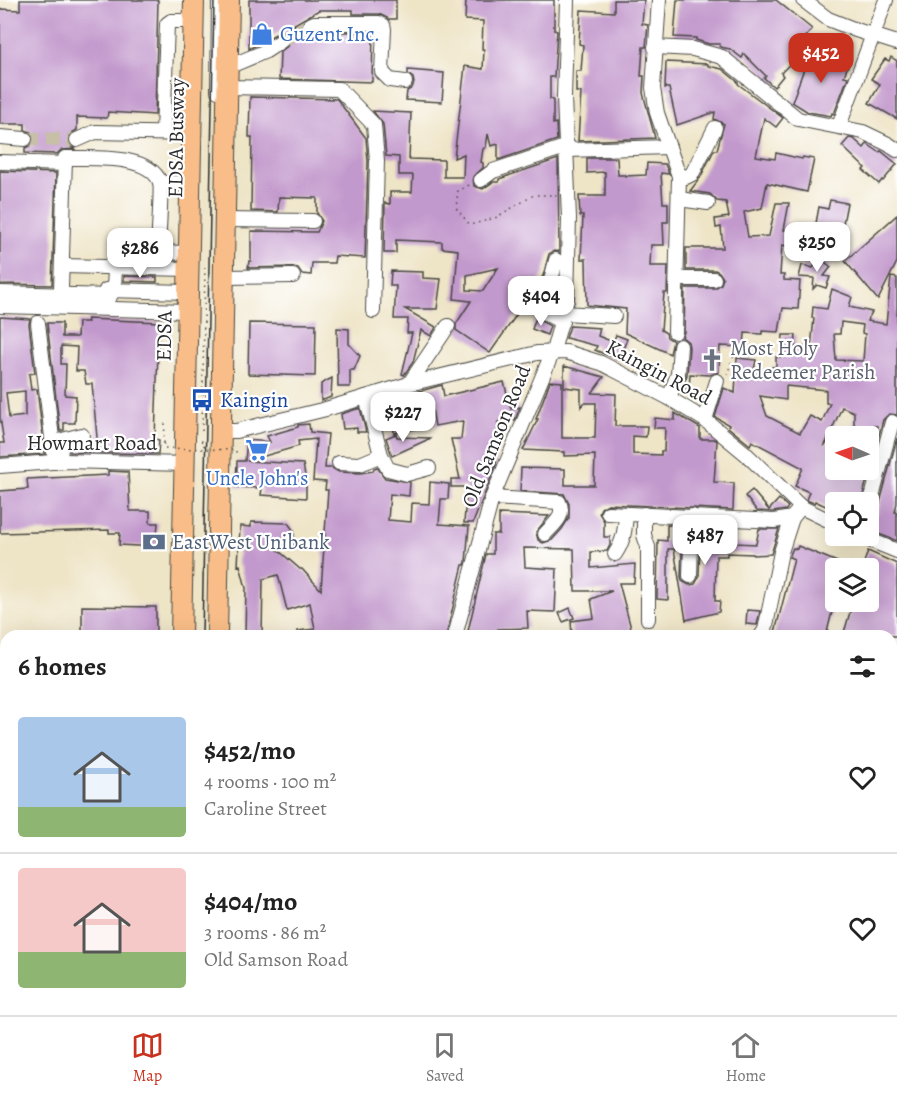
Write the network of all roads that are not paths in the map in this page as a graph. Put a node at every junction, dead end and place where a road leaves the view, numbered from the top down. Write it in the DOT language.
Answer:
graph roads {
  1 [pos="194,0"];
  2 [pos="200,0"];
  3 [pos="219,0"];
  4 [pos="230,0"];
  5 [pos="567,0"];
  6 [pos="659,0"];
  7 [pos="802,0"];
  8 [pos="886,0"];
  9 [pos="194,21"];
  10 [pos="310,25"];
  11 [pos="873,35"];
  12 [pos="281,41"];
  13 [pos="897,43"];
  14 [pos="655,47"];
  15 [pos="228,67"];
  16 [pos="405,82"];
  17 [pos="228,87"];
  18 [pos="839,126"];
  19 [pos="715,128"];
  20 [pos="163,133"];
  21 [pos="192,134"];
  22 [pos="0,137"];
  23 [pos="25,139"];
  24 [pos="77,140"];
  25 [pos="669,147"];
  26 [pos="568,148"];
  27 [pos="897,150"];
  28 [pos="0,162"];
  29 [pos="65,164"];
  30 [pos="679,176"];
  31 [pos="481,180"];
  32 [pos="160,183"];
  33 [pos="191,183"];
  34 [pos="679,199"];
  35 [pos="708,203"];
  36 [pos="225,220"];
  37 [pos="313,221"];
  38 [pos="122,251"];
  39 [pos="556,260"];
  40 [pos="194,263"];
  41 [pos="62,266"];
  42 [pos="118,267"];
  43 [pos="293,276"];
  44 [pos="224,277"];
  45 [pos="678,279"];
  46 [pos="714,279"];
  47 [pos="114,290"];
  48 [pos="57,291"];
  49 [pos="0,293"];
  50 [pos="0,306"];
  51 [pos="193,308"];
  52 [pos="541,311"];
  53 [pos="373,312"];
  54 [pos="564,312"];
  55 [pos="614,316"];
  56 [pos="38,324"];
  57 [pos="448,326"];
  58 [pos="675,332"];
  59 [pos="680,346"];
  60 [pos="553,351"];
  61 [pos="717,381"];
  62 [pos="409,384"];
  63 [pos="366,397"];
  64 [pos="669,398"];
  65 [pos="705,420"];
  66 [pos="892,422"];
  67 [pos="211,431"];
  68 [pos="81,435"];
  69 [pos="381,455"];
  70 [pos="58,462"];
  71 [pos="339,463"];
  72 [pos="185,464"];
  73 [pos="0,466"];
  74 [pos="429,468"];
  75 [pos="873,492"];
  76 [pos="492,498"];
  77 [pos="608,513"];
  78 [pos="626,514"];
  79 [pos="644,514"];
  80 [pos="801,515"];
  81 [pos="692,516"];
  82 [pos="825,521"];
  83 [pos="545,534"];
  84 [pos="879,543"];
  85 [pos="897,551"];
  86 [pos="615,554"];
  87 [pos="690,576"];
  88 [pos="648,619"];
  89 [pos="181,630"];
  90 [pos="188,630"];
  91 [pos="208,630"];
  92 [pos="217,630"];
  93 [pos="457,630"];
  94 [pos="765,630"];
  1 -- 9 [label="highway, EDSA"];
  2 -- 90 [label="street, EDSA Busway"];
  3 -- 91 [label="street, EDSA Busway"];
  4 -- 15 [label="highway"];
  5 -- 26 [label="street, Old Samson Road"];
  6 -- 14 [label="street"];
  7 -- 11 [label="street"];
  8 -- 11 [label="street"];
  9 -- 20 [label="street"];
  9 -- 21 [label="highway, EDSA"];
  10 -- 16 [label="street"];
  11 -- 13 [label="street"];
  11 -- 18 [label="street"];
  12 -- 15 [label="street"];
  14 -- 18 [label="street"];
  14 -- 25 [label="street"];
  15 -- 17 [label="highway"];
  17 -- 36 [label="highway"];
  17 -- 53 [label="street"];
  18 -- 27 [label="street"];
  19 -- 30 [label="street"];
  20 -- 21 [label="street"];
  20 -- 24 [label="street"];
  21 -- 33 [label="highway, EDSA"];
  22 -- 23 [label="street"];
  25 -- 26 [label="street"];
  25 -- 30 [label="street"];
  26 -- 31 [label="street"];
  26 -- 54 [label="street, Old Samson Road"];
  28 -- 29 [label="street"];
  29 -- 32 [label="street"];
  29 -- 41 [label="street"];
  30 -- 34 [label="street"];
  32 -- 33 [label="street"];
  32 -- 40 [label="street"];
  33 -- 40 [label="highway, EDSA"];
  34 -- 35 [label="street"];
  34 -- 45 [label="street"];
  36 -- 37 [label="street"];
  36 -- 44 [label="highway"];
  38 -- 42 [label="street"];
  39 -- 54 [label="street"];
  40 -- 42 [label="street"];
  40 -- 51 [label="highway, EDSA"];
  41 -- 42 [label="street"];
  41 -- 48 [label="street"];
  42 -- 47 [label="street"];
  43 -- 44 [label="street"];
  44 -- 67 [label="highway"];
  45 -- 46 [label="street"];
  45 -- 58 [label="street"];
  47 -- 48 [label="street"];
  47 -- 51 [label="street"];
  48 -- 49 [label="street"];
  50 -- 51 [label="street"];
  51 -- 72 [label="highway, EDSA"];
  52 -- 54 [label="street"];
  54 -- 55 [label="street"];
  54 -- 60 [label="street, Old Samson Road"];
  56 -- 70 [label="street"];
  57 -- 62 [label="street"];
  59 -- 64 [label="street"];
  60 -- 62 [label="street, Kaingin Road"];
  60 -- 64 [label="street, Kaingin Road"];
  60 -- 76 [label="street, Old Samson Road"];
  61 -- 65 [label="street"];
  62 -- 63 [label="street, Kaingin Road"];
  63 -- 67 [label="street, Kaingin Road"];
  63 -- 69 [label="street"];
  64 -- 65 [label="street, Kaingin Road"];
  65 -- 80 [label="street, Kaingin Road"];
  66 -- 75 [label="street"];
  67 -- 92 [label="highway"];
  68 -- 70 [label="street"];
  69 -- 71 [label="street"];
  69 -- 74 [label="street"];
  70 -- 72 [label="street, Howmart Road"];
  70 -- 73 [label="street, Howmart Road"];
  72 -- 89 [label="highway, EDSA"];
  76 -- 83 [label="street"];
  76 -- 93 [label="street, Old Samson Road"];
  77 -- 78 [label="street"];
  78 -- 79 [label="street"];
  78 -- 86 [label="street"];
  79 -- 81 [label="street"];
  79 -- 88 [label="street"];
  80 -- 81 [label="street"];
  80 -- 82 [label="street, Kaingin Road"];
  80 -- 94 [label="street"];
  81 -- 87 [label="street"];
  84 -- 85 [label="street"];
}
